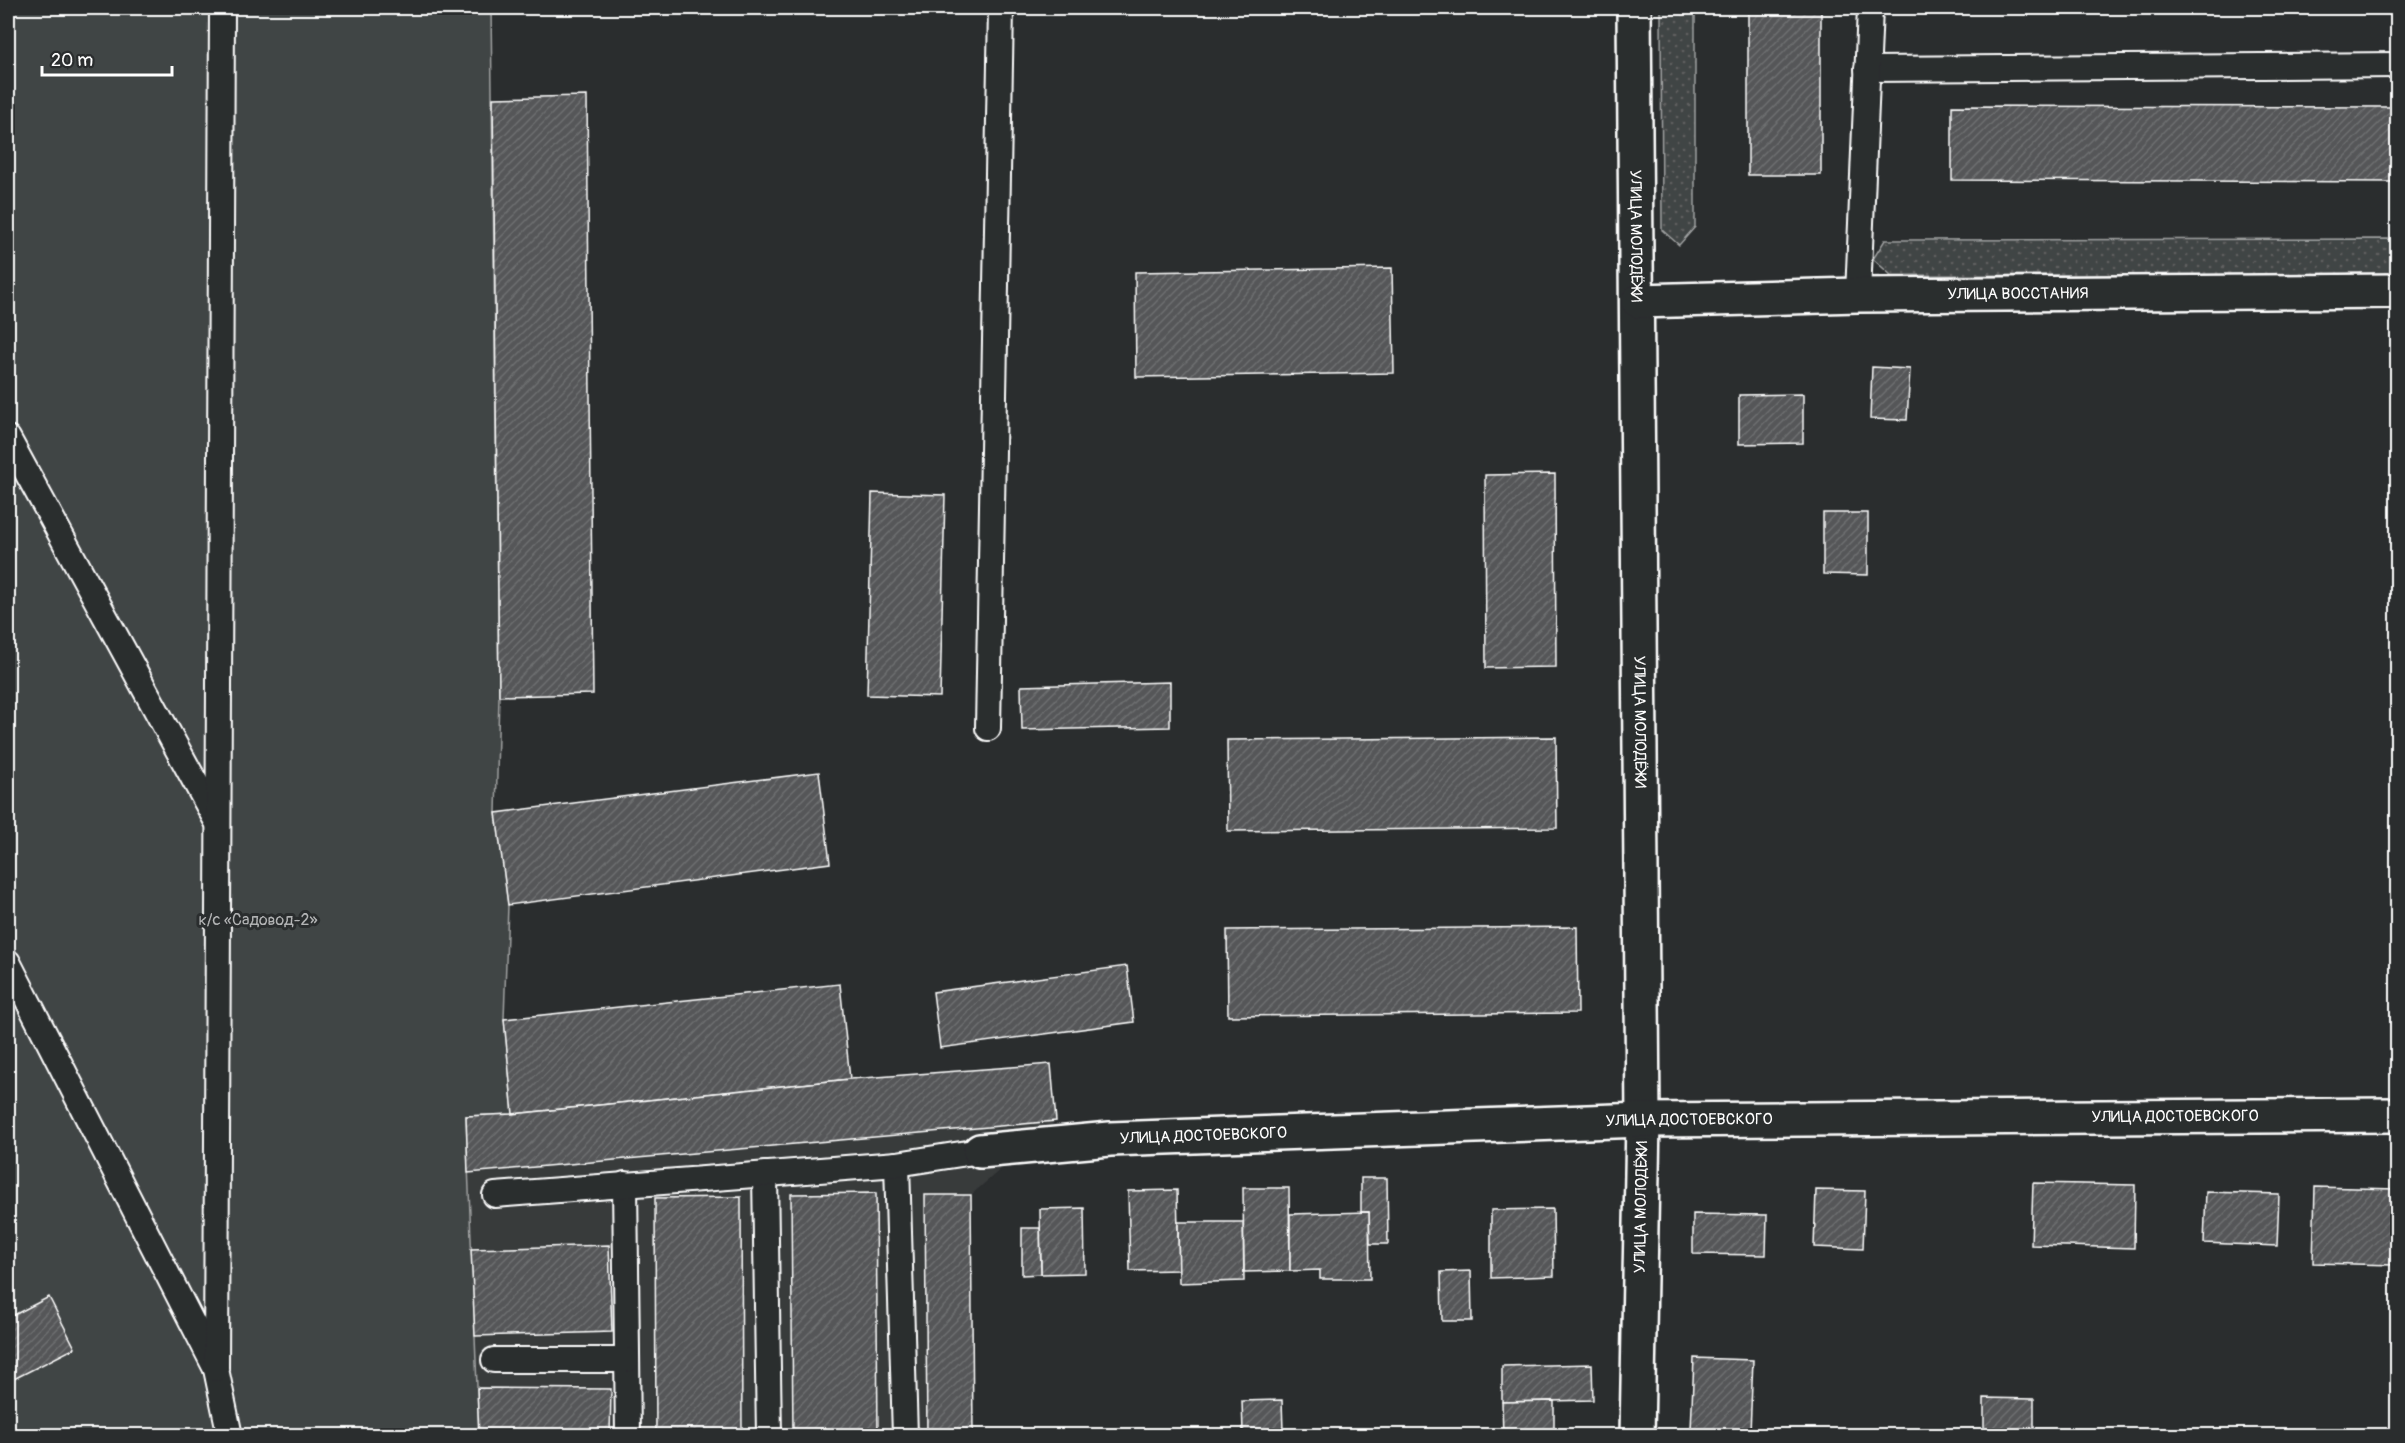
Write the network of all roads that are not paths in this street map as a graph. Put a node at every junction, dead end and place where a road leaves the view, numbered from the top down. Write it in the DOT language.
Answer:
graph roads {
  1 [pos="222,8"];
  2 [pos="1001,8"];
  3 [pos="1634,8"];
  4 [pos="1870,8"];
  5 [pos="2397,65"];
  6 [pos="1867,69"];
  7 [pos="2397,291"];
  8 [pos="1857,295"];
  9 [pos="1638,301"];
  10 [pos="8,438"];
  11 [pos="988,728"];
  12 [pos="218,823"];
  13 [pos="8,962"];
  14 [pos="2397,1115"];
  15 [pos="1643,1120"];
  16 [pos="980,1151"];
  17 [pos="897,1164"];
  18 [pos="765,1174"];
  19 [pos="625,1184"];
  20 [pos="495,1195"];
  21 [pos="627,1359"];
  22 [pos="494,1360"];
  23 [pos="216,1369"];
  24 [pos="230,1436"];
  25 [pos="628,1436"];
  26 [pos="769,1436"];
  27 [pos="905,1436"];
  28 [pos="1637,1436"];
  1 -- 12 [label="lane"];
  2 -- 11 [label="lane"];
  3 -- 9 [label="street, УЛИЦА МОЛОДЁЖИ"];
  4 -- 6 [label="lane"];
  5 -- 6 [label="lane"];
  6 -- 8 [label="lane"];
  7 -- 8 [label="street, УЛИЦА ВОССТАНИЯ"];
  8 -- 9 [label="street, УЛИЦА ВОССТАНИЯ"];
  9 -- 15 [label="street, УЛИЦА МОЛОДЁЖИ"];
  10 -- 12 [label="lane"];
  12 -- 23 [label="lane"];
  13 -- 23 [label="lane"];
  14 -- 15 [label="street, УЛИЦА ДОСТОЕВСКОГО"];
  15 -- 16 [label="street, УЛИЦА ДОСТОЕВСКОГО"];
  15 -- 28 [label="street, УЛИЦА МОЛОДЁЖИ"];
  16 -- 17 [label="lane"];
  17 -- 18 [label="lane"];
  17 -- 27 [label="lane"];
  18 -- 19 [label="lane"];
  18 -- 26 [label="lane"];
  19 -- 20 [label="lane"];
  19 -- 21 [label="lane"];
  21 -- 22 [label="lane"];
  21 -- 25 [label="lane"];
  23 -- 24 [label="lane"];
}
